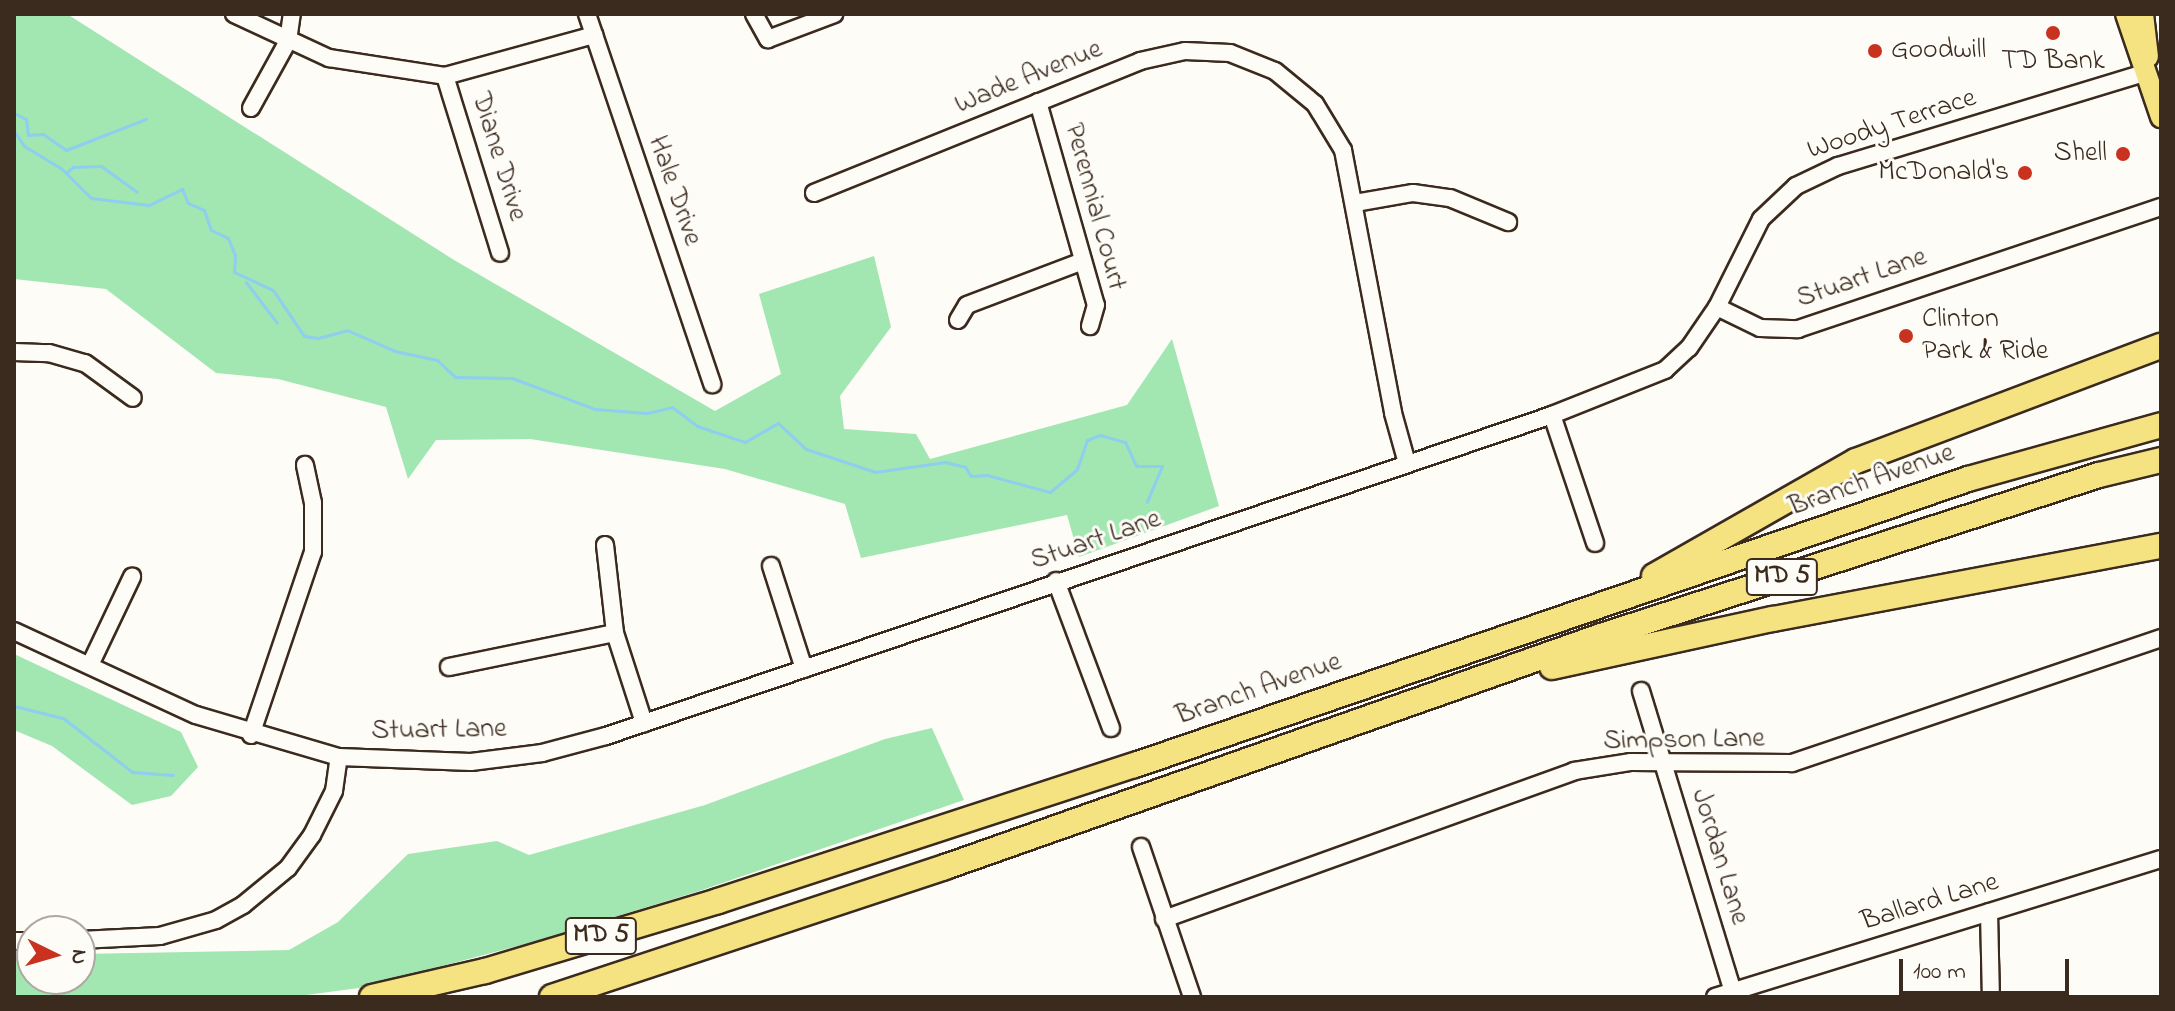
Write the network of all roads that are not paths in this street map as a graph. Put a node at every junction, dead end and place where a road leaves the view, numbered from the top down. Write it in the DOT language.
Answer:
graph roads {
  1 [pos="234,14"];
  2 [pos="292,14"];
  3 [pos="587,14"];
  4 [pos="754,14"];
  5 [pos="834,14"];
  6 [pos="2126,14"];
  7 [pos="2143,14"];
  8 [pos="2156,14"];
  9 [pos="2161,28"];
  10 [pos="594,35"];
  11 [pos="288,41"];
  12 [pos="445,76"];
  13 [pos="2153,78"];
  14 [pos="1038,102"];
  15 [pos="251,108"];
  16 [pos="2161,117"];
  17 [pos="814,193"];
  18 [pos="1355,203"];
  19 [pos="2161,207"];
  20 [pos="1508,222"];
  21 [pos="500,253"];
  22 [pos="1083,261"];
  23 [pos="1717,307"];
  24 [pos="958,320"];
  25 [pos="1090,326"];
  26 [pos="2161,346"];
  27 [pos="14,352"];
  28 [pos="2161,356"];
  29 [pos="2110,366"];
  30 [pos="712,384"];
  31 [pos="133,398"];
  32 [pos="1552,415"];
  33 [pos="2161,425"];
  34 [pos="2161,460"];
  35 [pos="1407,463"];
  36 [pos="305,465"];
  37 [pos="1595,543"];
  38 [pos="605,545"];
  39 [pos="2161,546"];
  40 [pos="771,566"];
  41 [pos="132,577"];
  42 [pos="1056,581"];
  43 [pos="1550,622"];
  44 [pos="14,631"];
  45 [pos="615,633"];
  46 [pos="2161,638"];
  47 [pos="90,665"];
  48 [pos="449,667"];
  49 [pos="804,669"];
  50 [pos="1641,691"];
  51 [pos="1407,707"];
  52 [pos="644,723"];
  53 [pos="1111,728"];
  54 [pos="251,735"];
  55 [pos="339,757"];
  56 [pos="1663,763"];
  57 [pos="1141,847"];
  58 [pos="2161,859"];
  59 [pos="1989,912"];
  60 [pos="1164,919"];
  61 [pos="96,939"];
  62 [pos="1733,992"];
  63 [pos="372,997"];
  64 [pos="552,997"];
  65 [pos="1192,997"];
  66 [pos="1715,997"];
  67 [pos="1991,997"];
  1 -- 11 [label="street"];
  2 -- 11 [label="street"];
  3 -- 10 [label="street, Hale Drive"];
  4 -- 5 [label="street"];
  6 -- 13 [label="main road"];
  7 -- 13 [label="main road"];
  8 -- 9 [label="main road"];
  10 -- 12 [label="street"];
  10 -- 30 [label="street, Hale Drive"];
  11 -- 12 [label="street"];
  11 -- 15 [label="street"];
  12 -- 21 [label="street, Diane Drive"];
  13 -- 16 [label="main road"];
  13 -- 23 [label="street, Woody Terrace"];
  14 -- 17 [label="street, Wade Avenue"];
  14 -- 18 [label="street, Wade Avenue"];
  14 -- 22 [label="street, Perennial Court"];
  18 -- 20 [label="street"];
  18 -- 35 [label="street, Wade Avenue"];
  19 -- 23 [label="street, Stuart Lane"];
  22 -- 24 [label="street"];
  22 -- 25 [label="street, Perennial Court"];
  23 -- 32 [label="street, Stuart Lane"];
  26 -- 29 [label="highway"];
  27 -- 31 [label="street"];
  28 -- 29 [label="highway"];
  29 -- 43 [label="highway"];
  32 -- 35 [label="street, Stuart Lane"];
  32 -- 37 [label="street"];
  33 -- 43 [label="highway, Branch Avenue / MD 5"];
  34 -- 51 [label="highway, MD 5"];
  35 -- 42 [label="street, Stuart Lane"];
  36 -- 54 [label="street"];
  38 -- 45 [label="street"];
  39 -- 51 [label="highway"];
  40 -- 49 [label="street"];
  41 -- 47 [label="street"];
  42 -- 49 [label="street, Stuart Lane"];
  42 -- 53 [label="street"];
  43 -- 63 [label="highway, Branch Avenue / MD 5"];
  44 -- 47 [label="street, Stuart Lane"];
  45 -- 48 [label="street"];
  45 -- 52 [label="street"];
  46 -- 56 [label="street, Simpson Lane"];
  47 -- 54 [label="street, Stuart Lane"];
  49 -- 52 [label="street, Stuart Lane"];
  50 -- 56 [label="street, Jordan Lane"];
  51 -- 64 [label="highway, MD 5"];
  52 -- 55 [label="street, Stuart Lane"];
  54 -- 55 [label="street, Stuart Lane"];
  55 -- 61 [label="street"];
  56 -- 60 [label="street, Simpson Lane"];
  56 -- 62 [label="street, Jordan Lane"];
  57 -- 60 [label="street"];
  58 -- 59 [label="street, Ballard Lane"];
  59 -- 62 [label="street, Ballard Lane"];
  59 -- 67 [label="street"];
  60 -- 65 [label="street"];
  62 -- 66 [label="street, Ballard Lane"];
}
